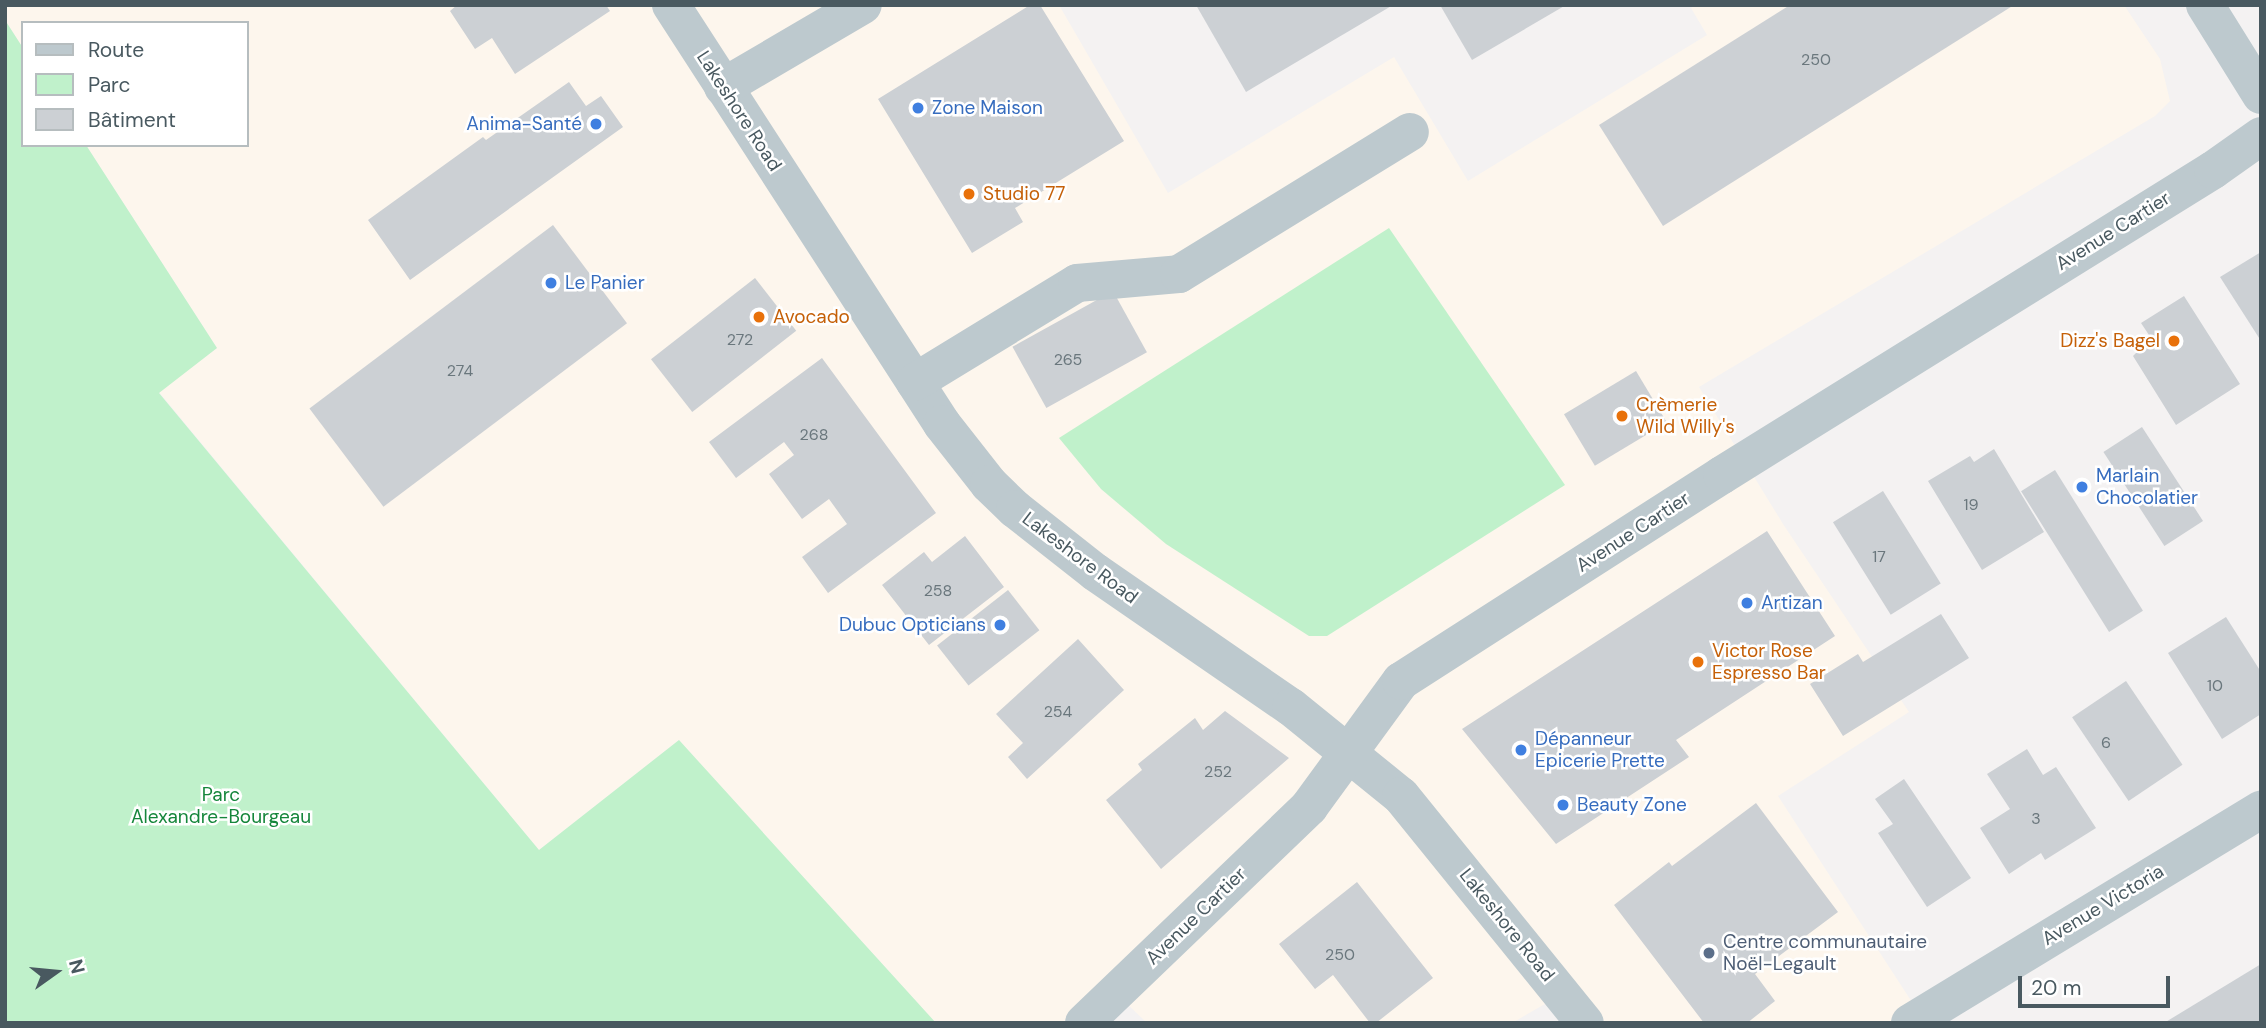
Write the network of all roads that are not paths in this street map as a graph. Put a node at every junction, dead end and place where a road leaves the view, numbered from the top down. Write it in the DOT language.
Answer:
graph roads {
  1 [pos="671,5"];
  2 [pos="863,5"];
  3 [pos="2205,5"];
  4 [pos="723,87"];
  5 [pos="2261,95"];
  6 [pos="1410,132"];
  7 [pos="2261,136"];
  8 [pos="915,382"];
  9 [pos="1349,751"];
  10 [pos="2261,810"];
  11 [pos="1107,1015"];
  12 [pos="1586,1023"];
  13 [pos="1910,1023"];
  1 -- 4 [label="street, Lakeshore Road"];
  2 -- 4 [label="street"];
  3 -- 5 [label="street"];
  4 -- 8 [label="street, Lakeshore Road"];
  6 -- 8 [label="street"];
  7 -- 9 [label="street, Avenue Cartier"];
  8 -- 9 [label="street, Lakeshore Road"];
  9 -- 11 [label="street, Avenue Cartier"];
  9 -- 12 [label="street, Lakeshore Road"];
  10 -- 13 [label="street, Avenue Victoria"];
}
